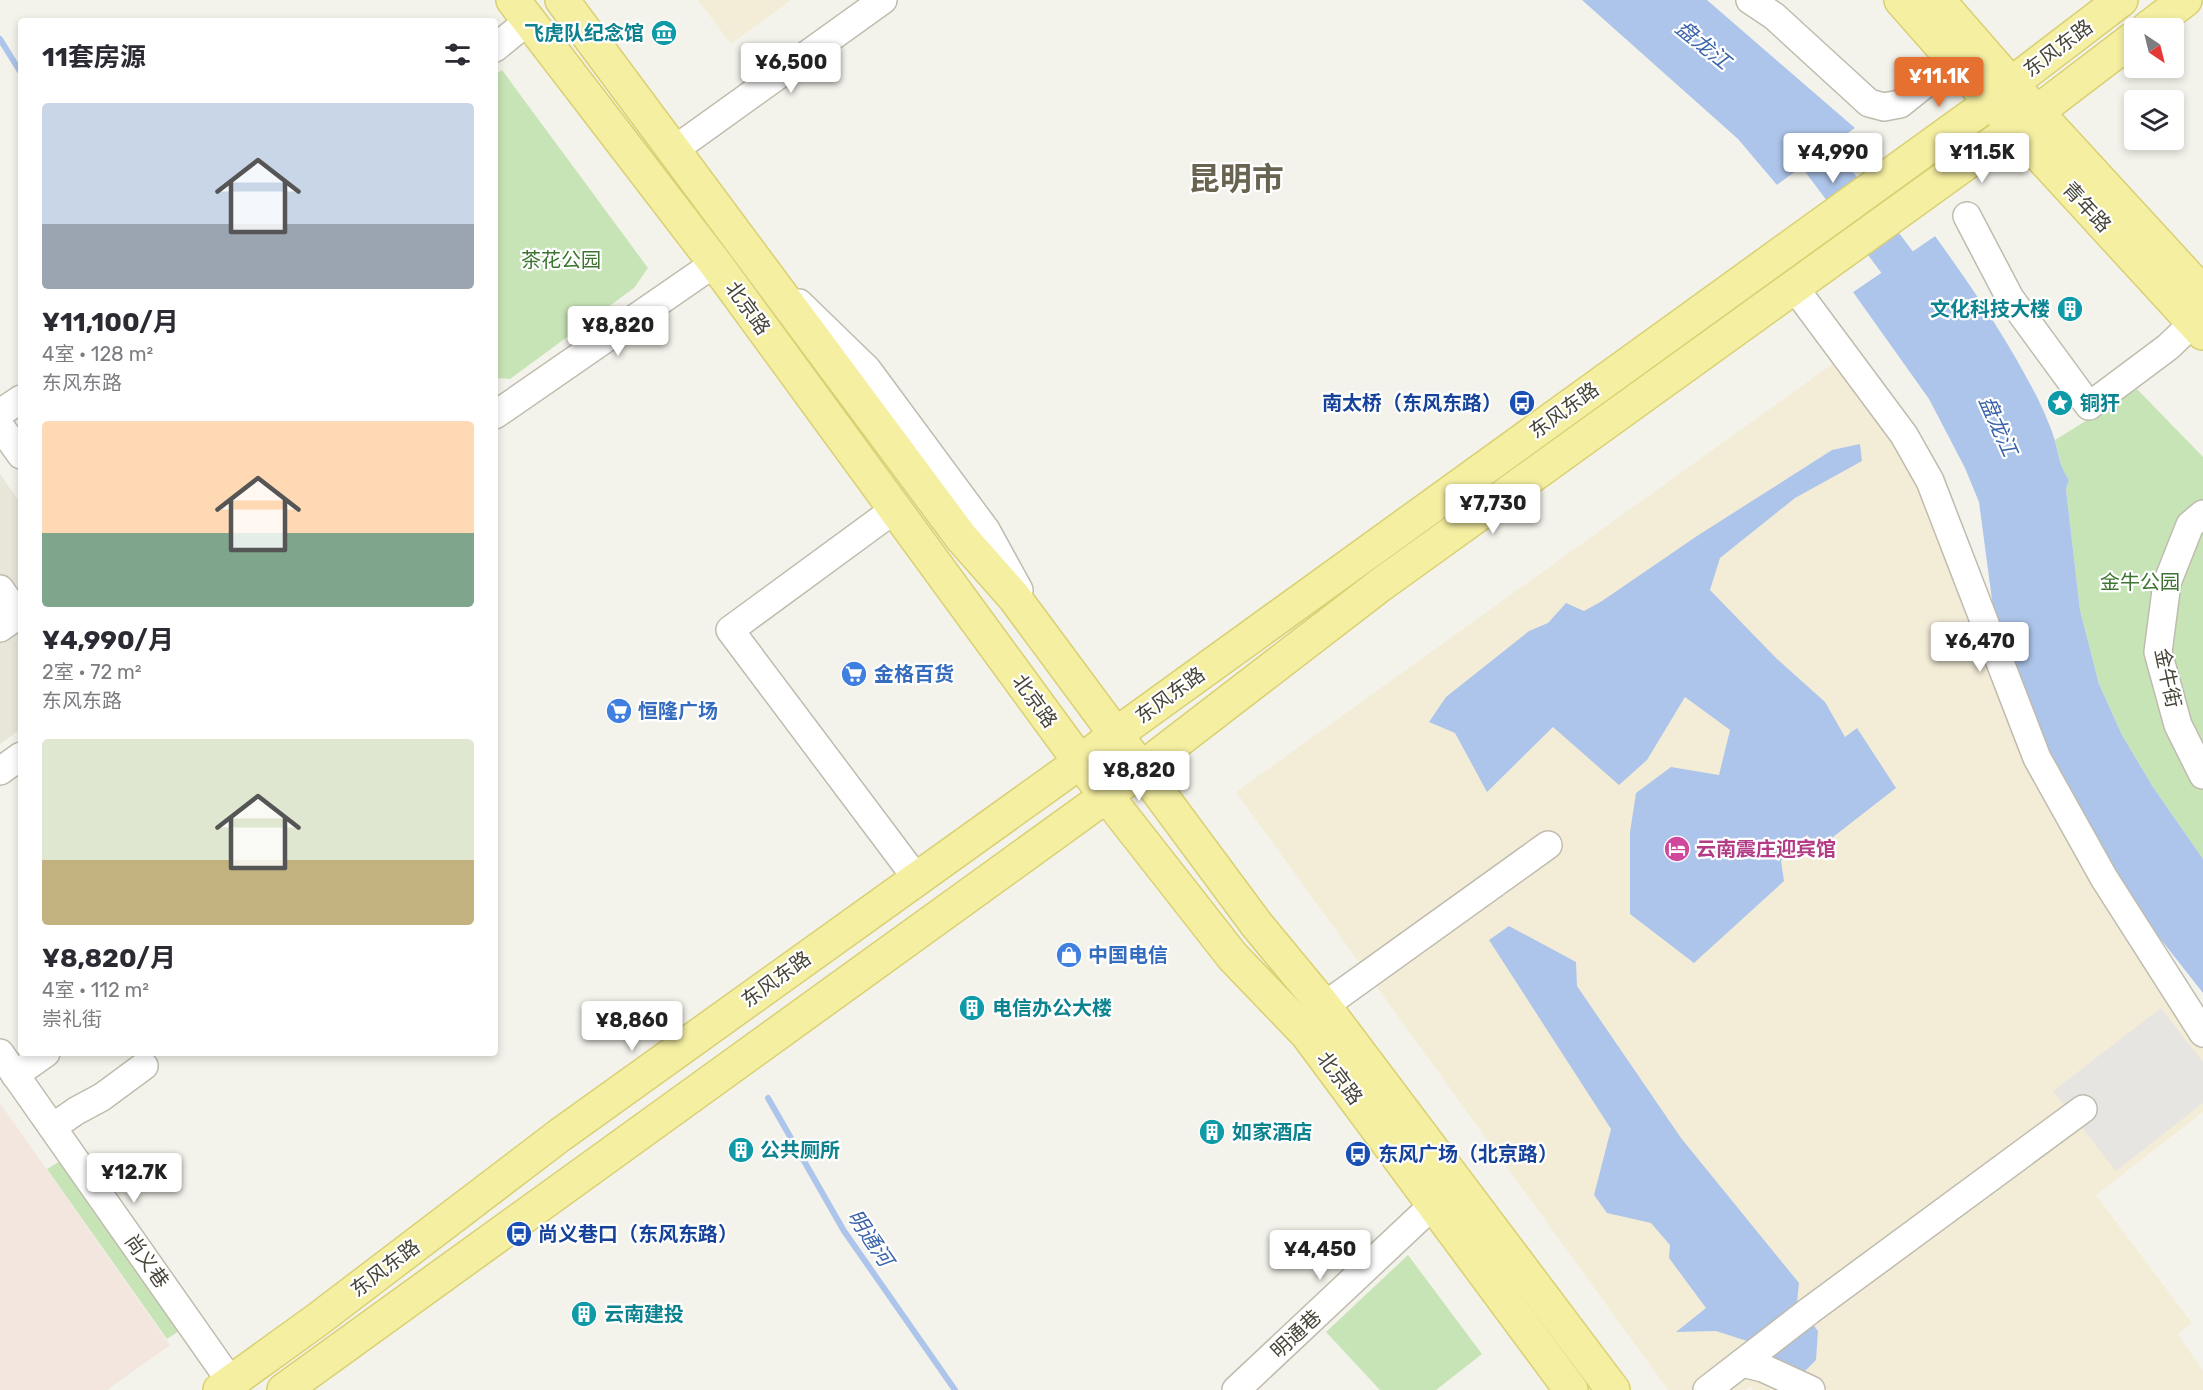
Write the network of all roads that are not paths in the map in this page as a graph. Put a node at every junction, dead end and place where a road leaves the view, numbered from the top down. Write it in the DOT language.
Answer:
graph roads {
  1 [pos="562,0"];
  2 [pos="883,0"];
  3 [pos="1750,0"];
  4 [pos="1901,0"];
  5 [pos="1938,0"];
  6 [pos="2121,0"];
  7 [pos="2185,0"];
  8 [pos="521,10"];
  9 [pos="2161,18"];
  10 [pos="498,44"];
  11 [pos="2124,46"];
  12 [pos="1954,61"];
  13 [pos="2001,93"];
  14 [pos="2026,120"];
  15 [pos="674,150"];
  16 [pos="1967,216"];
  17 [pos="715,263"];
  18 [pos="1794,287"];
  19 [pos="2200,316"];
  20 [pos="18,401"];
  21 [pos="0,412"];
  22 [pos="498,413"];
  23 [pos="0,426"];
  24 [pos="18,451"];
  25 [pos="895,509"];
  26 [pos="2203,514"];
  27 [pos="0,589"];
  28 [pos="0,628"];
  29 [pos="1114,735"];
  30 [pos="18,758"];
  31 [pos="1080,762"];
  32 [pos="1140,768"];
  33 [pos="0,771"];
  34 [pos="2203,775"];
  35 [pos="1106,796"];
  36 [pos="1548,845"];
  37 [pos="916,879"];
  38 [pos="1324,1006"];
  39 [pos="2203,1033"];
  40 [pos="0,1053"];
  41 [pos="42,1056"];
  42 [pos="144,1066"];
  43 [pos="15,1075"];
  44 [pos="2083,1109"];
  45 [pos="53,1127"];
  46 [pos="1434,1204"];
  47 [pos="1748,1358"];
  48 [pos="226,1386"];
  49 [pos="284,1390"];
  50 [pos="1236,1390"];
  51 [pos="1571,1390"];
  52 [pos="1613,1390"];
  53 [pos="1707,1390"];
  54 [pos="1811,1390"];
  1 -- 15 [label="main road, 北京路"];
  2 -- 15 [label="street"];
  3 -- 12 [label="street"];
  4 -- 12 [label="main road, 青年路"];
  5 -- 13 [label="main road, 青年路"];
  6 -- 13 [label="main road, 东风东路"];
  7 -- 9 [label="main road"];
  8 -- 10 [label="street"];
  8 -- 17 [label="main road, 北京路"];
  11 -- 14 [label="main road, 东风东路"];
  12 -- 13 [label="main road, 青年路"];
  13 -- 14 [label="main road, 青年路"];
  13 -- 29 [label="main road, 东风东路"];
  14 -- 18 [label="main road, 东风东路"];
  14 -- 19 [label="main road, 青年路"];
  15 -- 29 [label="main road, 北京路"];
  16 -- 19 [label="street"];
  17 -- 22 [label="street"];
  17 -- 25 [label="main road, 北京路"];
  18 -- 32 [label="main road, 东风东路"];
  18 -- 39 [label="street"];
  20 -- 21 [label="street"];
  23 -- 24 [label="street"];
  25 -- 31 [label="main road, 北京路"];
  25 -- 37 [label="street"];
  26 -- 34 [label="street, 金牛街"];
  27 -- 28 [label="street"];
  29 -- 31 [label="main road, 东风东路"];
  29 -- 32 [label="main road, 北京路"];
  30 -- 33 [label="street"];
  31 -- 35 [label="main road, 北京路"];
  31 -- 37 [label="main road, 东风东路"];
  32 -- 35 [label="main road, 东风东路"];
  32 -- 38 [label="main road, 北京路"];
  35 -- 46 [label="main road, 北京路"];
  35 -- 49 [label="main road, 东风东路"];
  36 -- 38 [label="street"];
  37 -- 48 [label="main road, 东风东路"];
  38 -- 52 [label="main road, 北京路"];
  40 -- 43 [label="street, 尚义巷"];
  41 -- 43 [label="street"];
  42 -- 45 [label="street"];
  43 -- 45 [label="street, 尚义巷"];
  44 -- 47 [label="street"];
  45 -- 48 [label="street, 尚义巷"];
  46 -- 50 [label="street, 明通巷"];
  46 -- 51 [label="main road, 北京路"];
  47 -- 53 [label="street"];
  47 -- 54 [label="street"];
}
